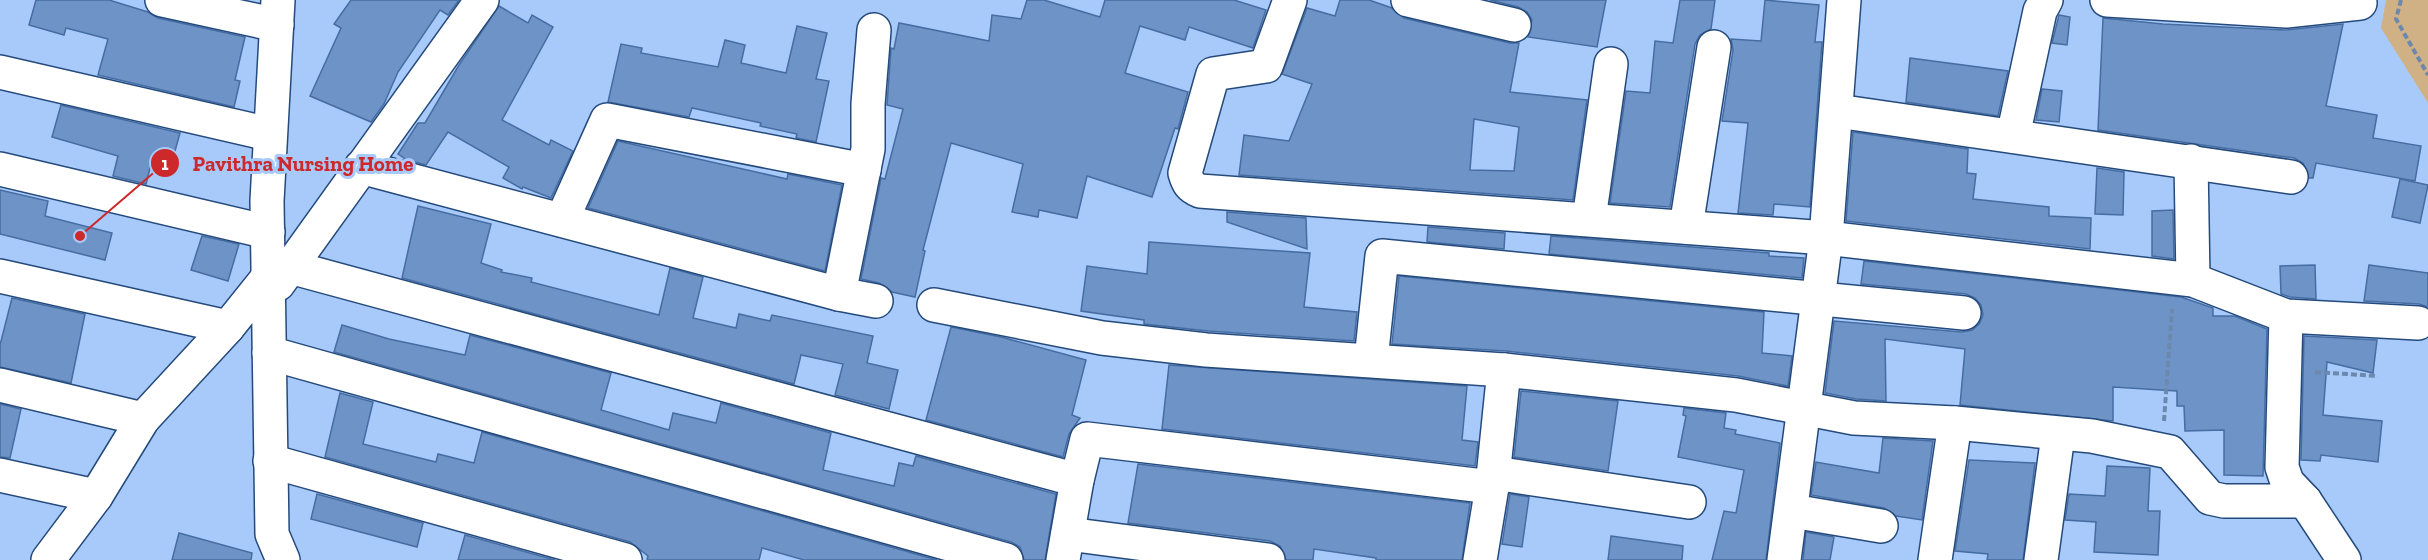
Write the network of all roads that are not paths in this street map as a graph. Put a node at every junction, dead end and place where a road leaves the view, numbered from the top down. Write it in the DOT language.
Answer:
graph roads {
  1 [pos="162,0"];
  2 [pos="482,0"];
  3 [pos="1290,0"];
  4 [pos="1408,0"];
  5 [pos="1844,0"];
  6 [pos="2046,0"];
  7 [pos="2106,0"];
  8 [pos="2360,3"];
  9 [pos="278,13"];
  10 [pos="1514,25"];
  11 [pos="874,30"];
  12 [pos="1714,47"];
  13 [pos="1611,64"];
  14 [pos="0,72"];
  15 [pos="1837,111"];
  16 [pos="269,134"];
  17 [pos="2013,136"];
  18 [pos="2191,160"];
  19 [pos="361,166"];
  20 [pos="0,169"];
  21 [pos="864,170"];
  22 [pos="2291,177"];
  23 [pos="1589,219"];
  24 [pos="562,220"];
  25 [pos="1686,227"];
  26 [pos="268,232"];
  27 [pos="1826,238"];
  28 [pos="0,276"];
  29 [pos="2184,278"];
  30 [pos="276,280"];
  31 [pos="839,294"];
  32 [pos="1819,299"];
  33 [pos="876,301"];
  34 [pos="934,305"];
  35 [pos="1964,313"];
  36 [pos="2286,316"];
  37 [pos="2418,323"];
  38 [pos="228,327"];
  39 [pos="269,353"];
  40 [pos="1371,360"];
  41 [pos="1504,370"];
  42 [pos="0,385"];
  43 [pos="1803,408"];
  44 [pos="143,419"];
  45 [pos="1955,423"];
  46 [pos="2058,435"];
  47 [pos="270,461"];
  48 [pos="0,475"];
  49 [pos="1077,480"];
  50 [pos="1493,480"];
  51 [pos="96,496"];
  52 [pos="2305,501"];
  53 [pos="1689,502"];
  54 [pos="1792,510"];
  55 [pos="1881,526"];
  56 [pos="1066,547"];
  57 [pos="48,560"];
  58 [pos="283,560"];
  59 [pos="625,560"];
  60 [pos="1005,560"];
  61 [pos="1268,560"];
  62 [pos="1480,560"];
  63 [pos="1784,560"];
  64 [pos="1935,560"];
  65 [pos="2042,560"];
  66 [pos="2344,560"];
  1 -- 9 [label="street"];
  2 -- 19 [label="street"];
  3 -- 23 [label="street"];
  4 -- 10 [label="street"];
  5 -- 15 [label="street"];
  6 -- 17 [label="street"];
  7 -- 8 [label="street"];
  9 -- 16 [label="street"];
  11 -- 21 [label="street"];
  12 -- 25 [label="street"];
  13 -- 23 [label="street"];
  14 -- 16 [label="street"];
  15 -- 17 [label="street"];
  15 -- 27 [label="street"];
  16 -- 26 [label="street"];
  17 -- 18 [label="street"];
  18 -- 22 [label="street"];
  18 -- 29 [label="street"];
  19 -- 24 [label="street"];
  19 -- 30 [label="street"];
  20 -- 26 [label="street"];
  21 -- 24 [label="street"];
  21 -- 31 [label="street"];
  23 -- 25 [label="street"];
  24 -- 31 [label="street"];
  25 -- 27 [label="street"];
  26 -- 30 [label="street"];
  27 -- 29 [label="street"];
  27 -- 32 [label="street"];
  28 -- 38 [label="street"];
  29 -- 36 [label="street"];
  30 -- 38 [label="street"];
  30 -- 39 [label="street"];
  30 -- 49 [label="street"];
  31 -- 33 [label="street"];
  32 -- 35 [label="street"];
  32 -- 40 [label="street"];
  32 -- 43 [label="street"];
  34 -- 40 [label="street"];
  36 -- 37 [label="street"];
  36 -- 52 [label="street"];
  38 -- 44 [label="street"];
  39 -- 47 [label="street"];
  39 -- 60 [label="street"];
  40 -- 41 [label="street"];
  41 -- 43 [label="street"];
  41 -- 50 [label="street"];
  42 -- 44 [label="street"];
  43 -- 45 [label="street"];
  43 -- 54 [label="street"];
  44 -- 51 [label="street"];
  45 -- 46 [label="street"];
  45 -- 64 [label="street"];
  46 -- 52 [label="street"];
  46 -- 65 [label="street"];
  47 -- 58 [label="street"];
  47 -- 59 [label="street"];
  48 -- 51 [label="street"];
  49 -- 50 [label="street"];
  49 -- 56 [label="street"];
  50 -- 53 [label="street"];
  50 -- 62 [label="street"];
  51 -- 57 [label="street"];
  52 -- 66 [label="street"];
  54 -- 55 [label="street"];
  54 -- 63 [label="street"];
  56 -- 61 [label="street"];
}
